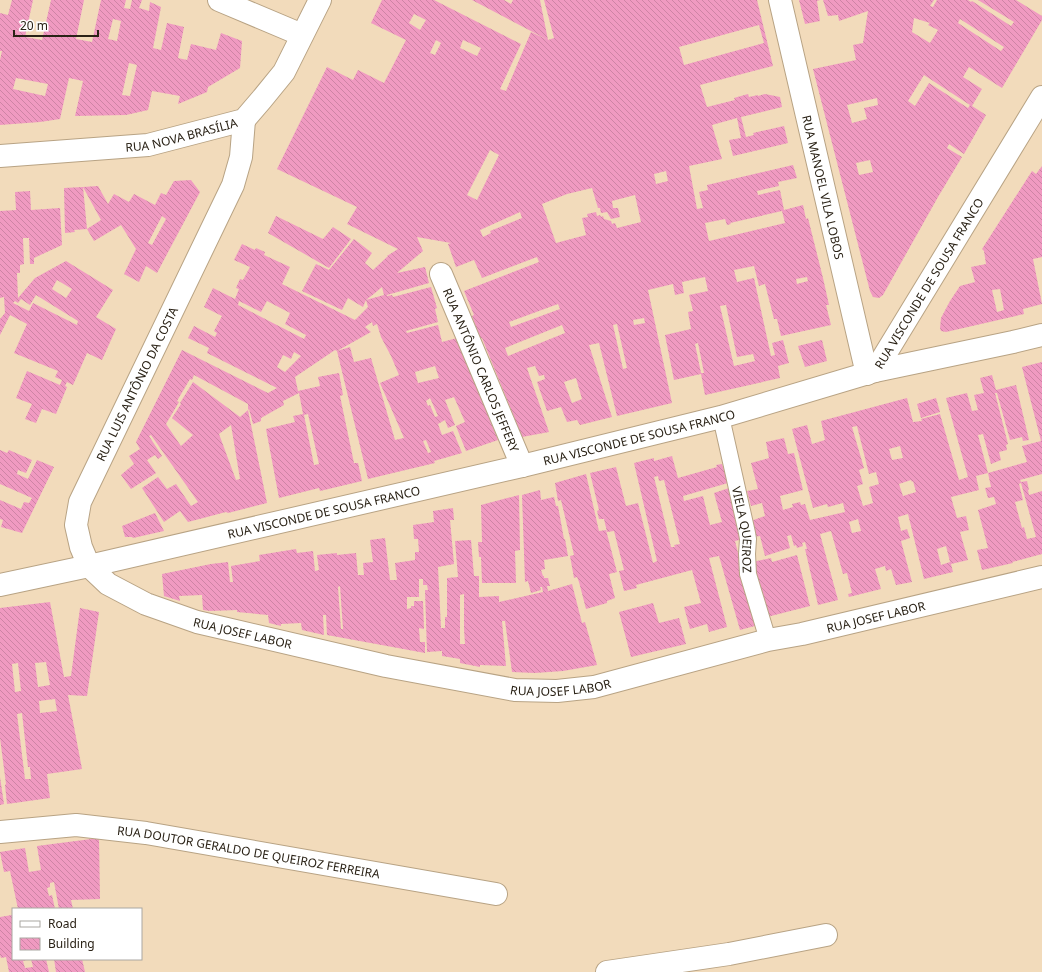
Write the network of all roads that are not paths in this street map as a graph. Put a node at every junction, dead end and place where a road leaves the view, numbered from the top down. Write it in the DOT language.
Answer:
graph roads {
  1 [pos="219,0"];
  2 [pos="320,0"];
  3 [pos="780,0"];
  4 [pos="302,35"];
  5 [pos="1042,97"];
  6 [pos="244,120"];
  7 [pos="0,156"];
  8 [pos="441,274"];
  9 [pos="1042,334"];
  10 [pos="871,372"];
  11 [pos="721,417"];
  12 [pos="522,466"];
  13 [pos="89,566"];
  14 [pos="1042,577"];
  15 [pos="0,585"];
  16 [pos="768,640"];
  17 [pos="0,832"];
  18 [pos="496,894"];
  19 [pos="826,935"];
  20 [pos="607,972"];
  1 -- 4 [label="street"];
  2 -- 4 [label="street, RUA NOVA BRASÍLIA"];
  3 -- 10 [label="street, RUA MANOEL VILA LOBOS"];
  4 -- 6 [label="street, RUA NOVA BRASÍLIA"];
  5 -- 10 [label="street, RUA VISCONDE DE SOUSA FRANCO"];
  6 -- 7 [label="street, RUA NOVA BRASÍLIA"];
  6 -- 13 [label="street, RUA LUIS ANTÔNIO DA COSTA"];
  8 -- 12 [label="street, RUA ANTÔNIO CARLOS JEFFERY"];
  9 -- 10 [label="street"];
  10 -- 11 [label="street, RUA VISCONDE DE SOUSA FRANCO"];
  11 -- 12 [label="street, RUA VISCONDE DE SOUSA FRANCO"];
  11 -- 16 [label="lane, VIELA QUEIROZ"];
  12 -- 13 [label="street, RUA VISCONDE DE SOUSA FRANCO"];
  13 -- 15 [label="street"];
  13 -- 16 [label="street, RUA JOSEF LABOR"];
  14 -- 16 [label="street, RUA JOSEF LABOR"];
  17 -- 18 [label="street, RUA DOUTOR GERALDO DE QUEIROZ FERREIRA"];
  19 -- 20 [label="street"];
}
